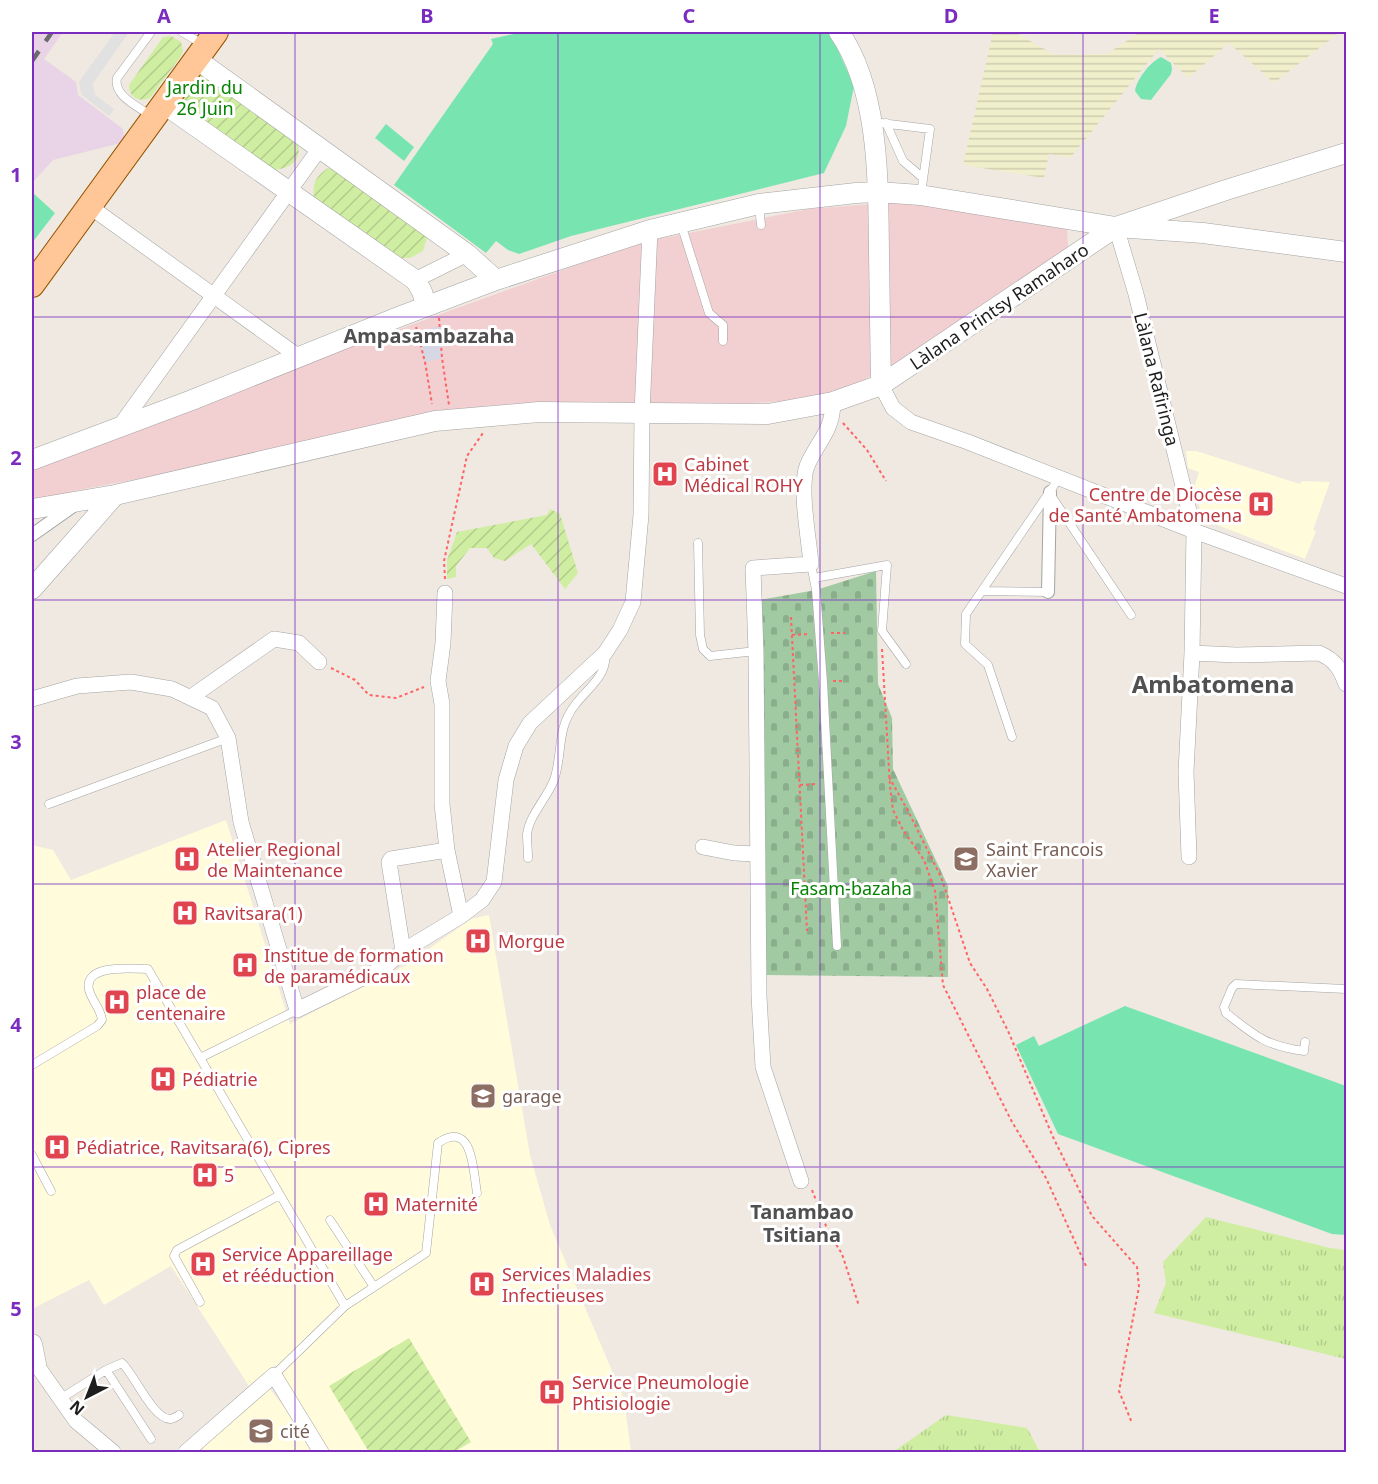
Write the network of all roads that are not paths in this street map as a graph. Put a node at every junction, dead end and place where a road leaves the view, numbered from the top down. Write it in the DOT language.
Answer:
graph roads {
  1 [pos="151,32"];
  2 [pos="182,32"];
  3 [pos="839,32"];
  4 [pos="205,46"];
  5 [pos="159,111"];
  6 [pos="878,122"];
  7 [pos="320,148"];
  8 [pos="1347,153"];
  9 [pos="922,187"];
  10 [pos="289,192"];
  11 [pos="878,192"];
  12 [pos="759,204"];
  13 [pos="89,206"];
  14 [pos="681,222"];
  15 [pos="761,225"];
  16 [pos="1116,227"];
  17 [pos="650,230"];
  18 [pos="1347,252"];
  19 [pos="467,254"];
  20 [pos="415,280"];
  21 [pos="496,280"];
  22 [pos="32,285"];
  23 [pos="215,295"];
  24 [pos="424,308"];
  25 [pos="723,340"];
  26 [pos="299,357"];
  27 [pos="881,385"];
  28 [pos="833,409"];
  29 [pos="642,413"];
  30 [pos="120,426"];
  31 [pos="32,460"];
  32 [pos="1059,478"];
  33 [pos="1050,492"];
  34 [pos="115,495"];
  35 [pos="82,499"];
  36 [pos="32,509"];
  37 [pos="1194,531"];
  38 [pos="32,535"];
  39 [pos="698,543"];
  40 [pos="813,571"];
  41 [pos="1347,586"];
  42 [pos="32,589"];
  43 [pos="983,591"];
  44 [pos="1048,592"];
  45 [pos="446,593"];
  46 [pos="1131,615"];
  47 [pos="756,651"];
  48 [pos="605,653"];
  49 [pos="1192,653"];
  50 [pos="320,663"];
  51 [pos="906,664"];
  52 [pos="1347,684"];
  53 [pos="191,697"];
  54 [pos="32,699"];
  55 [pos="1012,736"];
  56 [pos="228,738"];
  57 [pos="49,804"];
  58 [pos="703,847"];
  59 [pos="447,850"];
  60 [pos="758,854"];
  61 [pos="1189,857"];
  62 [pos="528,858"];
  63 [pos="461,916"];
  64 [pos="837,946"];
  65 [pos="403,951"];
  66 [pos="1347,989"];
  67 [pos="297,1010"];
  68 [pos="1305,1042"];
  69 [pos="200,1058"];
  70 [pos="32,1065"];
  71 [pos="32,1155"];
  72 [pos="801,1181"];
  73 [pos="51,1191"];
  74 [pos="477,1193"];
  75 [pos="280,1195"];
  76 [pos="330,1220"];
  77 [pos="374,1287"];
  78 [pos="200,1302"];
  79 [pos="345,1306"];
  80 [pos="33,1356"];
  81 [pos="106,1370"];
  82 [pos="274,1376"];
  83 [pos="60,1399"];
  84 [pos="179,1415"];
  85 [pos="151,1439"];
  86 [pos="113,1452"];
  87 [pos="186,1452"];
  88 [pos="321,1452"];
  1 -- 5 [label="lane"];
  2 -- 4 [label="lane"];
  3 -- 6 [label="street"];
  4 -- 5 [label="main road"];
  4 -- 7 [label="street"];
  5 -- 10 [label="street"];
  5 -- 13 [label="main road"];
  6 -- 9 [label="lane"];
  6 -- 9 [label="lane"];
  6 -- 11 [label="street"];
  7 -- 10 [label="street"];
  7 -- 19 [label="street"];
  8 -- 16 [label="street"];
  9 -- 11 [label="street"];
  9 -- 16 [label="street"];
  10 -- 20 [label="street"];
  10 -- 23 [label="street"];
  11 -- 12 [label="street"];
  11 -- 27 [label="street"];
  12 -- 14 [label="street"];
  12 -- 15 [label="lane"];
  13 -- 22 [label="main road"];
  13 -- 23 [label="street"];
  14 -- 17 [label="street"];
  14 -- 25 [label="lane"];
  16 -- 18 [label="street"];
  16 -- 27 [label="street, Làlana Printsy Ramaharo"];
  16 -- 37 [label="street, Làlana Rafiringa"];
  17 -- 21 [label="street"];
  17 -- 29 [label="street"];
  19 -- 20 [label="street"];
  19 -- 21 [label="street"];
  20 -- 24 [label="street"];
  21 -- 24 [label="street"];
  23 -- 26 [label="street"];
  23 -- 30 [label="street"];
  24 -- 26 [label="street"];
  26 -- 30 [label="street"];
  27 -- 28 [label="street, Làlana Printsy Ramaharo"];
  27 -- 32 [label="street"];
  28 -- 29 [label="street, Làlana Printsy Ramaharo"];
  28 -- 40 [label="street"];
  29 -- 34 [label="street, Làlana Printsy Ramaharo"];
  29 -- 48 [label="street"];
  30 -- 31 [label="street"];
  32 -- 33 [label="lane"];
  32 -- 37 [label="street"];
  33 -- 43 [label="lane"];
  33 -- 44 [label="street"];
  33 -- 46 [label="lane"];
  34 -- 35 [label="street, Làlana Printsy Ramaharo"];
  34 -- 42 [label="street"];
  35 -- 36 [label="street, Làlana Printsy Ramaharo"];
  35 -- 38 [label="street"];
  37 -- 41 [label="street"];
  37 -- 49 [label="street, Làlana Rafiringa"];
  39 -- 47 [label="lane"];
  40 -- 47 [label="street"];
  40 -- 51 [label="lane"];
  40 -- 64 [label="lane"];
  43 -- 44 [label="lane"];
  43 -- 55 [label="lane"];
  45 -- 59 [label="street"];
  47 -- 60 [label="street"];
  48 -- 62 [label="lane"];
  48 -- 63 [label="street"];
  49 -- 52 [label="street"];
  49 -- 61 [label="street, Làlana Rafiringa"];
  50 -- 53 [label="street"];
  53 -- 54 [label="street"];
  53 -- 56 [label="street"];
  56 -- 57 [label="lane"];
  56 -- 67 [label="street"];
  58 -- 60 [label="street"];
  59 -- 63 [label="street"];
  59 -- 65 [label="street"];
  60 -- 72 [label="street"];
  63 -- 65 [label="street"];
  65 -- 67 [label="street"];
  66 -- 68 [label="lane"];
  67 -- 69 [label="lane"];
  69 -- 70 [label="lane"];
  69 -- 75 [label="lane"];
  71 -- 73 [label="lane"];
  74 -- 77 [label="lane"];
  75 -- 78 [label="lane"];
  75 -- 79 [label="lane"];
  76 -- 77 [label="lane"];
  77 -- 79 [label="lane"];
  79 -- 82 [label="lane"];
  80 -- 83 [label="street"];
  81 -- 83 [label="lane"];
  81 -- 84 [label="lane"];
  81 -- 85 [label="lane"];
  82 -- 87 [label="street"];
  82 -- 88 [label="street"];
  83 -- 86 [label="street"];
}
